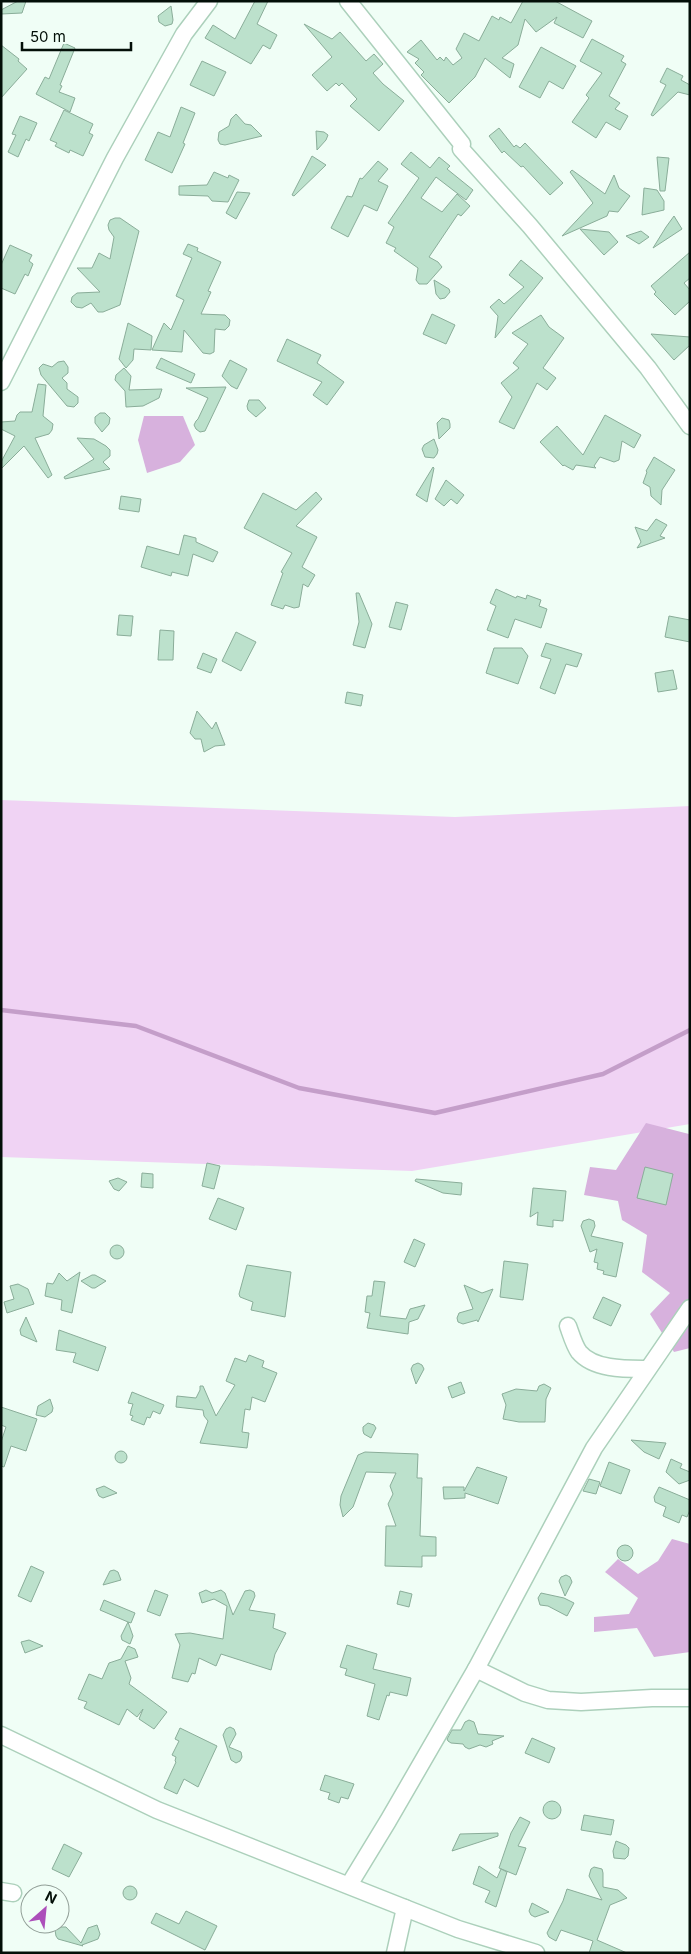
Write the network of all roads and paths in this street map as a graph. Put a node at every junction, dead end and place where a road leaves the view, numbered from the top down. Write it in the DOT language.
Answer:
graph roads {
  1 [pos="209,1"];
  2 [pos="348,1"];
  3 [pos="1,382"];
  4 [pos="690,426"];
  5 [pos="690,1308"];
  6 [pos="568,1326"];
  7 [pos="647,1369"];
  8 [pos="476,1669"];
  9 [pos="690,1698"];
  10 [pos="1,1735"];
  11 [pos="349,1885"];
  12 [pos="405,1908"];
  13 [pos="395,1953"];
  14 [pos="536,1953"];
  1 -- 3 [label="street"];
  2 -- 4 [label="street"];
  5 -- 7 [label="street"];
  6 -- 7 [label="street"];
  7 -- 8 [label="street"];
  8 -- 9 [label="street"];
  8 -- 11 [label="street"];
  10 -- 11 [label="street"];
  11 -- 12 [label="street"];
  12 -- 13 [label="street"];
  12 -- 14 [label="street"];
}
